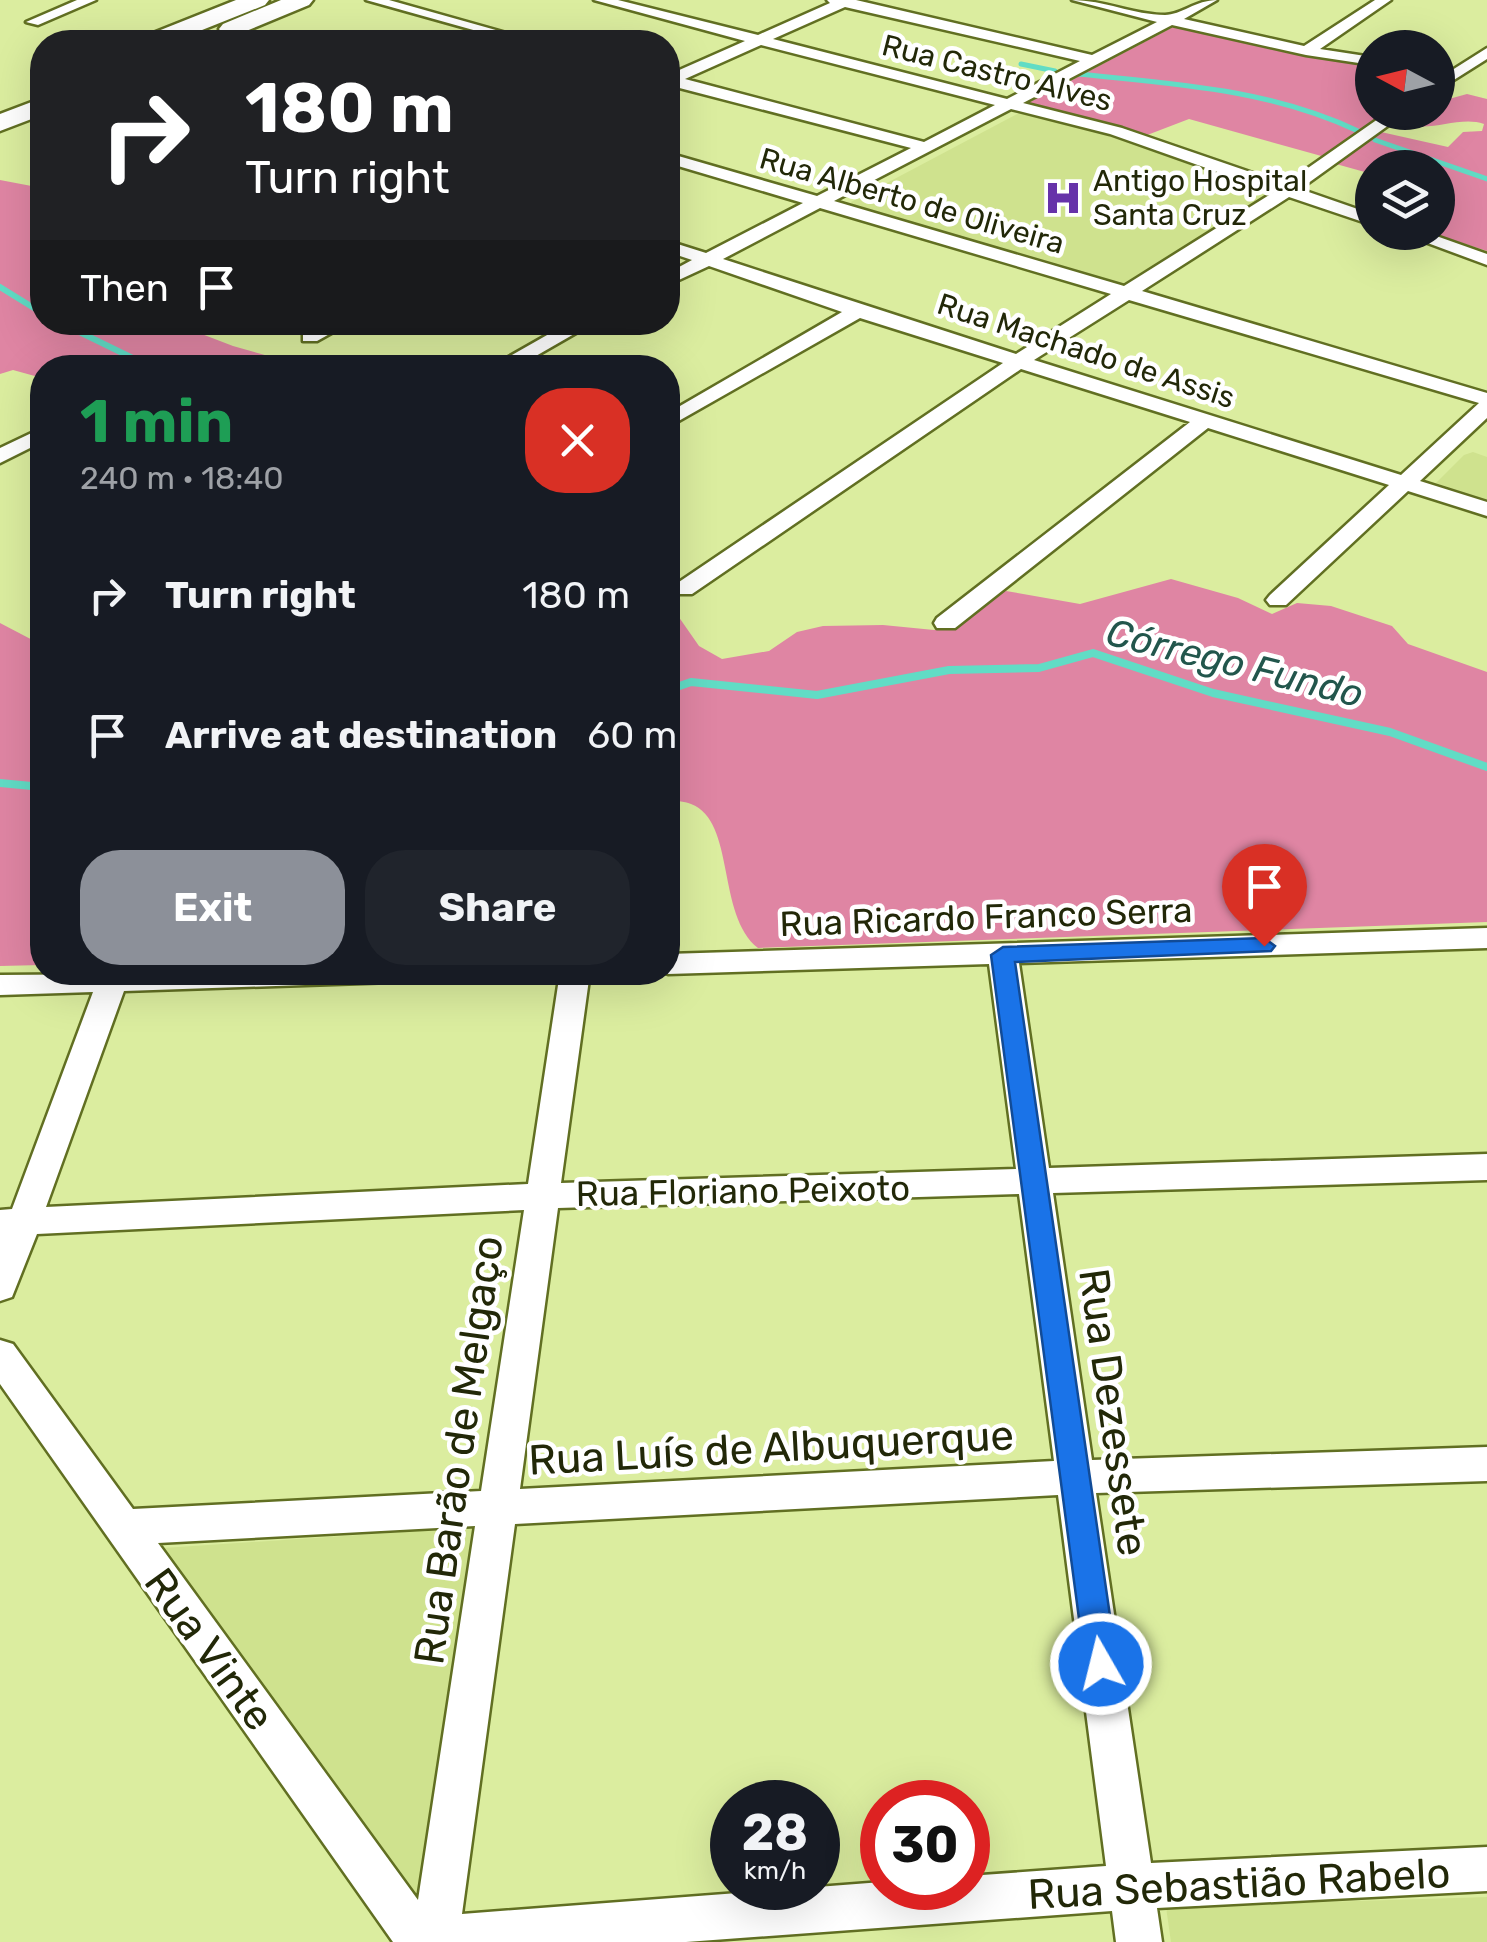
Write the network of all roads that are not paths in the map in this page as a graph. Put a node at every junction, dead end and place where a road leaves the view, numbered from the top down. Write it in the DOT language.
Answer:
graph roads {
  1 [pos="89,0"];
  2 [pos="257,0"];
  3 [pos="300,0"];
  4 [pos="373,0"];
  5 [pos="601,0"];
  6 [pos="1079,0"];
  7 [pos="1210,0"];
  8 [pos="1384,0"];
  9 [pos="842,1"];
  10 [pos="1172,20"];
  11 [pos="33,22"];
  12 [pos="183,30"];
  13 [pos="228,30"];
  14 [pos="486,30"];
  15 [pos="758,41"];
  16 [pos="1306,51"];
  17 [pos="1487,52"];
  18 [pos="1355,58"];
  19 [pos="1090,59"];
  20 [pos="1456,74"];
  21 [pos="680,75"];
  22 [pos="1487,77"];
  23 [pos="680,83"];
  24 [pos="30,91"];
  25 [pos="0,104"];
  26 [pos="1012,104"];
  27 [pos="30,111"];
  28 [pos="0,123"];
  29 [pos="1374,130"];
  30 [pos="928,148"];
  31 [pos="680,162"];
  32 [pos="1288,190"];
  33 [pos="822,204"];
  34 [pos="1355,214"];
  35 [pos="1455,249"];
  36 [pos="680,250"];
  37 [pos="709,259"];
  38 [pos="1487,260"];
  39 [pos="680,274"];
  40 [pos="1130,292"];
  41 [pos="858,311"];
  42 [pos="316,335"];
  43 [pos="561,335"];
  44 [pos="310,338"];
  45 [pos="524,355"];
  46 [pos="1021,360"];
  47 [pos="1487,399"];
  48 [pos="1487,407"];
  49 [pos="680,414"];
  50 [pos="1203,422"];
  51 [pos="30,441"];
  52 [pos="0,457"];
  53 [pos="1408,482"];
  54 [pos="1487,509"];
  55 [pos="684,589"];
  56 [pos="1278,600"];
  57 [pos="946,623"];
  58 [pos="1487,938"];
  59 [pos="1003,955"];
  60 [pos="680,964"];
  61 [pos="30,983"];
  62 [pos="0,984"];
  63 [pos="111,985"];
  64 [pos="573,985"];
  65 [pos="1487,1168"];
  66 [pos="1034,1184"];
  67 [pos="543,1196"];
  68 [pos="12,1222"];
  69 [pos="0,1286"];
  70 [pos="0,1355"];
  71 [pos="1487,1464"];
  72 [pos="1075,1477"];
  73 [pos="497,1510"];
  74 [pos="121,1526"];
  75 [pos="1487,1869"];
  76 [pos="1132,1887"];
  77 [pos="420,1942"];
  78 [pos="434,1942"];
  79 [pos="456,1942"];
  80 [pos="1139,1942"];
  1 -- 11 [label="street"];
  2 -- 12 [label="main road"];
  3 -- 13 [label="main road"];
  4 -- 14 [label="street"];
  5 -- 15 [label="street, Rua Castro Alves"];
  6 -- 10 [label="street"];
  7 -- 10 [label="street"];
  8 -- 16 [label="street"];
  9 -- 15 [label="street"];
  9 -- 19 [label="street"];
  10 -- 16 [label="street"];
  10 -- 19 [label="street"];
  15 -- 21 [label="street"];
  15 -- 26 [label="street, Rua Castro Alves"];
  16 -- 18 [label="street"];
  17 -- 20 [label="street"];
  19 -- 26 [label="street"];
  20 -- 22 [label="street"];
  23 -- 30 [label="street"];
  24 -- 25 [label="main road"];
  26 -- 30 [label="street"];
  26 -- 32 [label="street, Rua Castro Alves"];
  27 -- 28 [label="main road"];
  29 -- 32 [label="street"];
  30 -- 33 [label="street"];
  31 -- 33 [label="street, Rua Alberto de Oliveira"];
  32 -- 34 [label="street, Rua Castro Alves"];
  32 -- 40 [label="street"];
  33 -- 37 [label="street"];
  33 -- 40 [label="street, Rua Alberto de Oliveira"];
  35 -- 38 [label="street"];
  36 -- 37 [label="street, Rua Machado de Assis"];
  37 -- 39 [label="street"];
  37 -- 41 [label="street, Rua Machado de Assis"];
  40 -- 46 [label="street"];
  40 -- 47 [label="street, Rua Alberto de Oliveira"];
  41 -- 46 [label="street, Rua Machado de Assis"];
  41 -- 49 [label="street"];
  42 -- 44 [label="street"];
  43 -- 45 [label="street"];
  46 -- 50 [label="street, Rua Machado de Assis"];
  46 -- 55 [label="street"];
  48 -- 53 [label="street"];
  50 -- 53 [label="street, Rua Machado de Assis"];
  50 -- 57 [label="street"];
  51 -- 52 [label="street"];
  53 -- 54 [label="street, Rua Machado de Assis"];
  53 -- 56 [label="street"];
  58 -- 59 [label="street, Rua Ricardo Franco Serra"];
  59 -- 60 [label="street, Rua Ricardo Franco Serra"];
  59 -- 66 [label="street, Rua Dezessete"];
  61 -- 62 [label="street"];
  63 -- 68 [label="street"];
  64 -- 67 [label="street, Rua Barão de Melgaço"];
  65 -- 66 [label="street, Rua Floriano Peixoto"];
  66 -- 67 [label="street, Rua Floriano Peixoto"];
  66 -- 72 [label="street, Rua Dezessete"];
  67 -- 68 [label="street, Rua Floriano Peixoto"];
  67 -- 73 [label="street, Rua Barão de Melgaço"];
  68 -- 69 [label="street"];
  70 -- 74 [label="street, Rua Vinte"];
  71 -- 72 [label="street, Rua Luís de Albuquerque"];
  72 -- 73 [label="street, Rua Luís de Albuquerque"];
  72 -- 76 [label="street, Rua Dezessete"];
  73 -- 74 [label="street, Rua Luís de Albuquerque"];
  73 -- 78 [label="street, Rua Barão de Melgaço"];
  74 -- 77 [label="street, Rua Vinte"];
  75 -- 76 [label="street, Rua Sebastião Rabelo"];
  76 -- 79 [label="street, Rua Sebastião Rabelo"];
  76 -- 80 [label="street, Rua Dezessete"];
}
